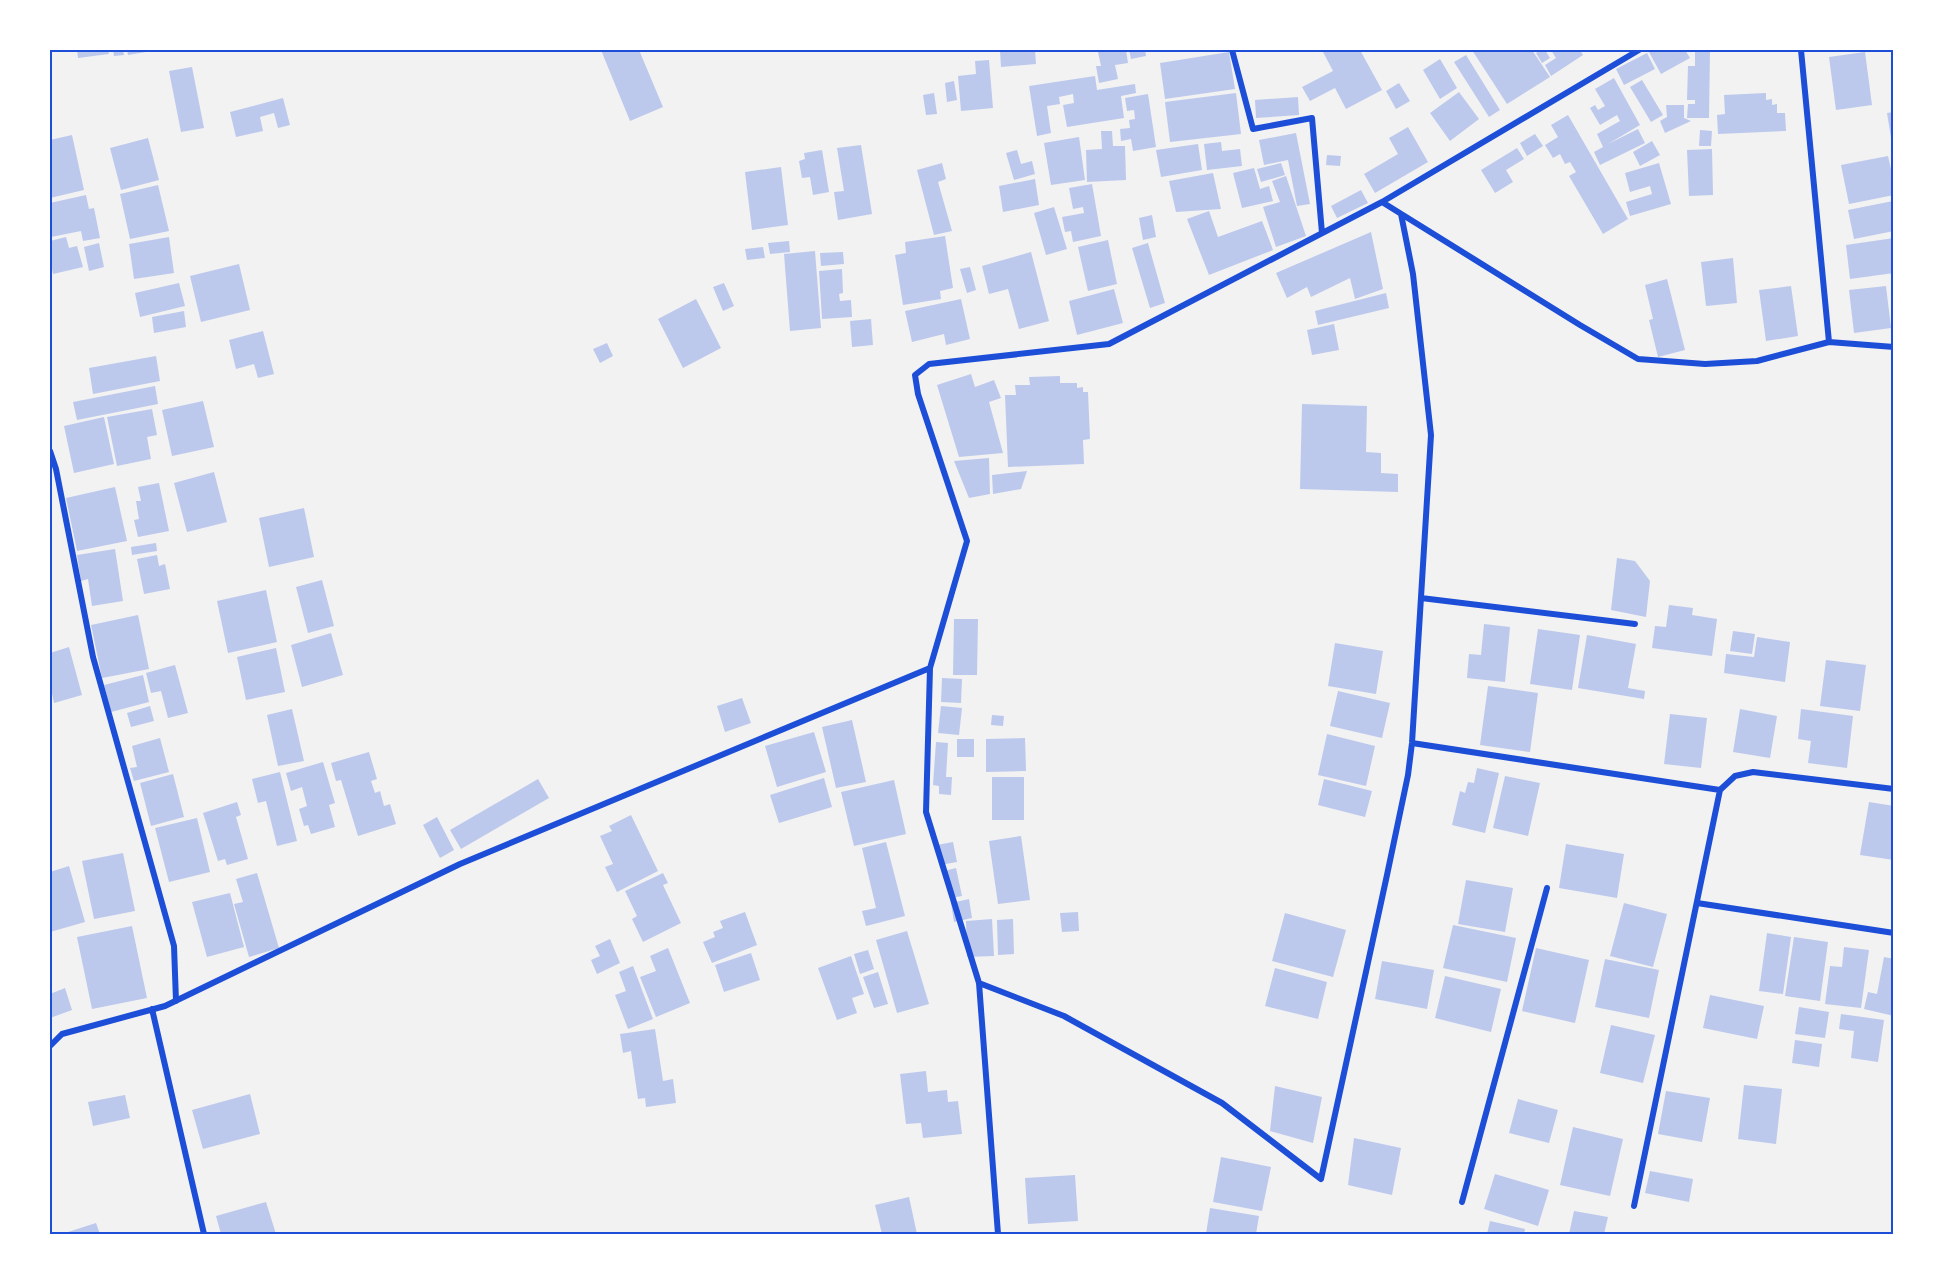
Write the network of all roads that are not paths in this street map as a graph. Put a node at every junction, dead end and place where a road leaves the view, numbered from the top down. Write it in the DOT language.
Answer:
graph roads {
  1 [pos="1232,50"];
  2 [pos="1639,50"];
  3 [pos="1801,50"];
  4 [pos="1382,202"];
  5 [pos="1401,214"];
  6 [pos="1322,232"];
  7 [pos="1829,342"];
  8 [pos="1893,347"];
  9 [pos="50,451"];
  10 [pos="1420,598"];
  11 [pos="1635,624"];
  12 [pos="930,668"];
  13 [pos="1412,743"];
  14 [pos="1893,789"];
  15 [pos="1720,790"];
  16 [pos="1547,888"];
  17 [pos="1697,903"];
  18 [pos="1893,933"];
  19 [pos="979,983"];
  20 [pos="176,1000"];
  21 [pos="152,1009"];
  22 [pos="50,1046"];
  23 [pos="1462,1202"];
  24 [pos="1634,1206"];
  25 [pos="204,1234"];
  26 [pos="998,1234"];
  1 -- 6 [label="street"];
  2 -- 4 [label="street"];
  3 -- 7 [label="street"];
  4 -- 5 [label="street"];
  4 -- 6 [label="street"];
  5 -- 7 [label="street"];
  5 -- 10 [label="street"];
  6 -- 12 [label="street"];
  7 -- 8 [label="street"];
  9 -- 20 [label="street"];
  10 -- 11 [label="street"];
  10 -- 13 [label="street"];
  12 -- 19 [label="street"];
  12 -- 20 [label="street"];
  13 -- 15 [label="street"];
  13 -- 19 [label="street"];
  14 -- 15 [label="street"];
  15 -- 17 [label="street"];
  16 -- 23 [label="street"];
  17 -- 18 [label="street"];
  17 -- 24 [label="street"];
  19 -- 26 [label="street"];
  20 -- 21 [label="street"];
  21 -- 22 [label="street"];
  21 -- 25 [label="street"];
}
